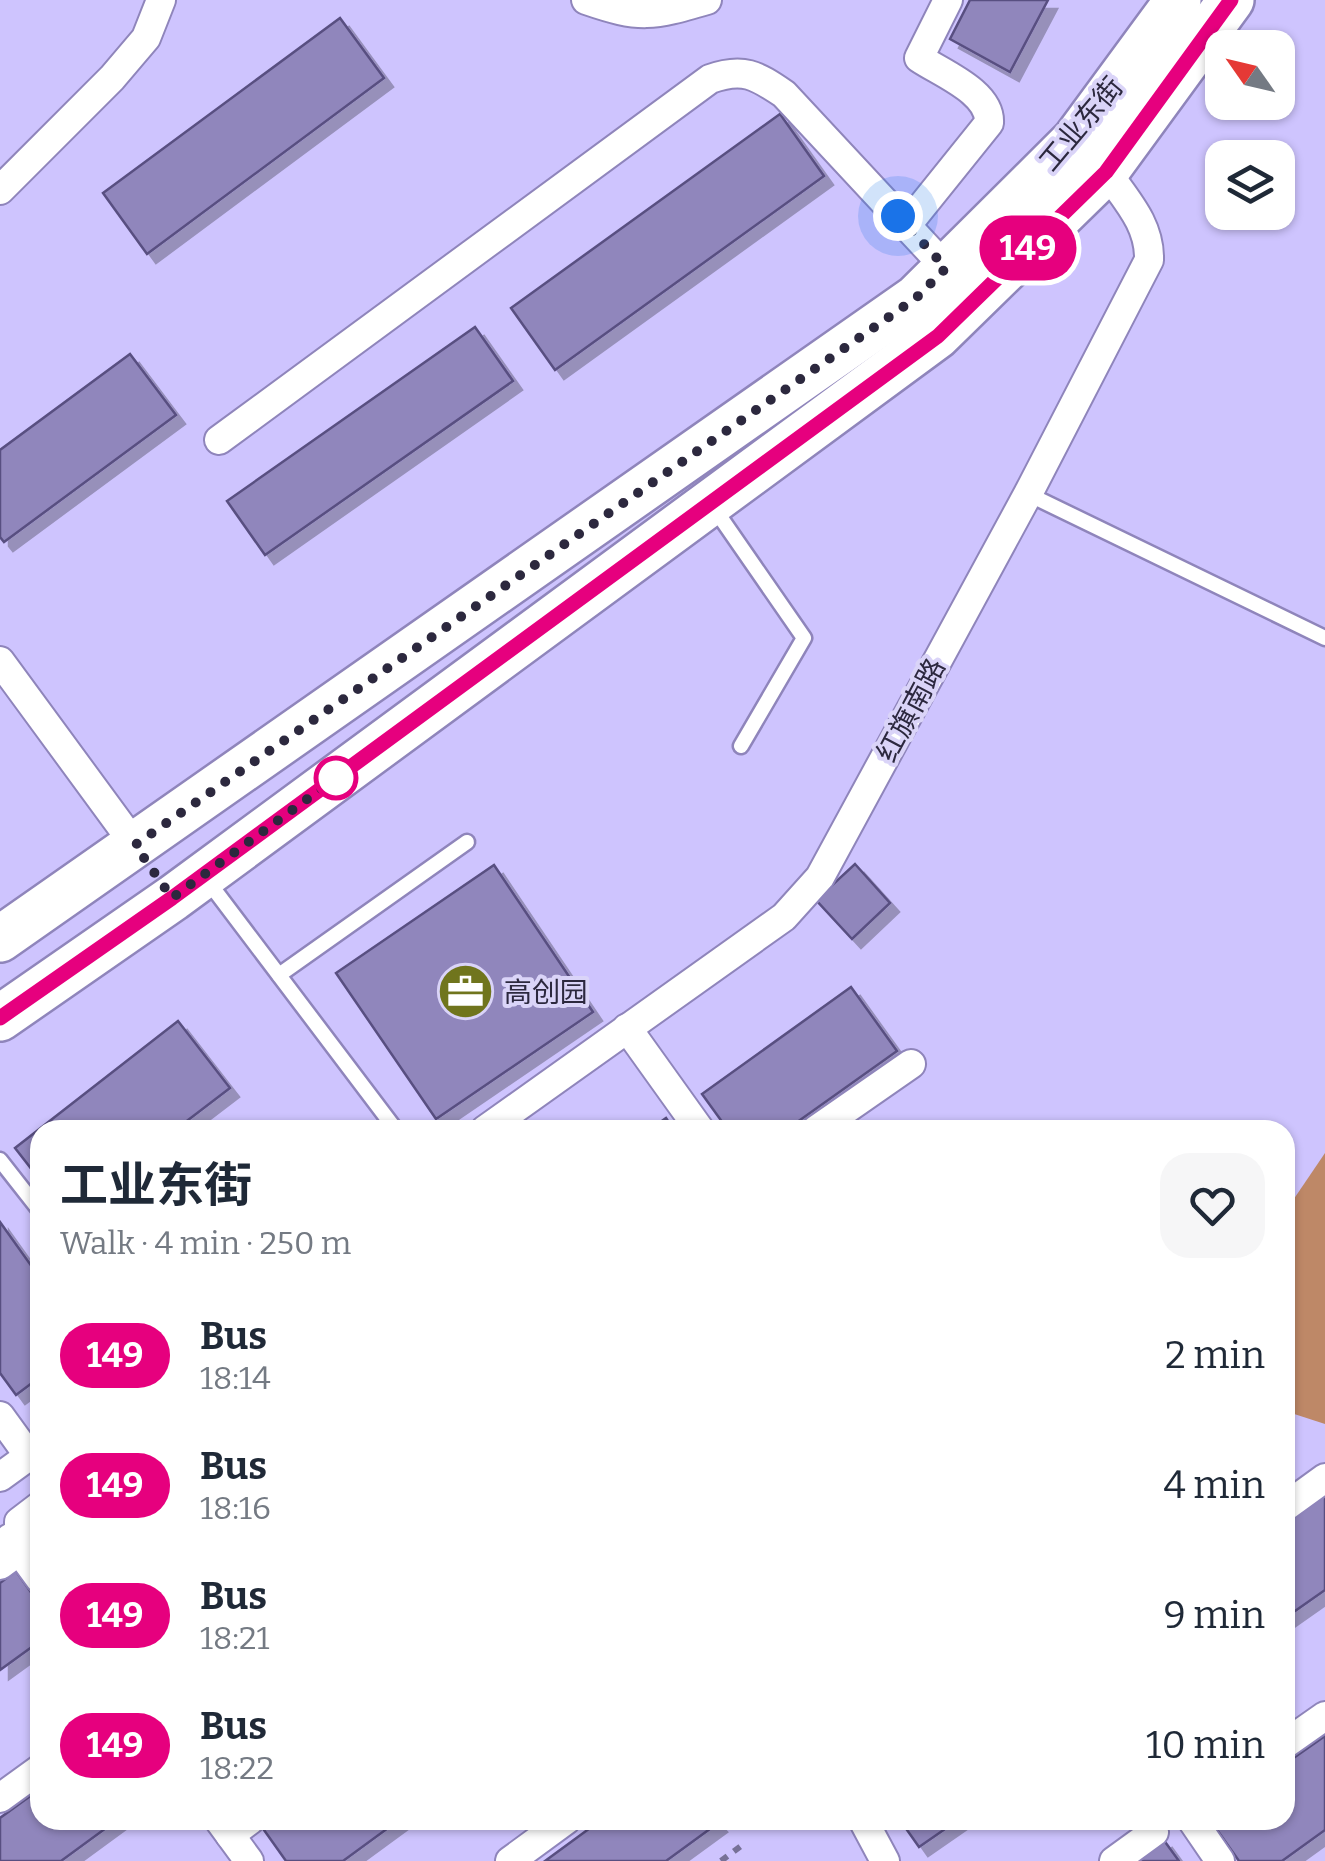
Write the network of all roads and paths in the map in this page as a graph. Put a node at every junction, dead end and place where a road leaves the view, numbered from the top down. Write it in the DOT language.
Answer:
graph roads {
  1 [pos="160,0"];
  2 [pos="586,0"];
  3 [pos="708,0"];
  4 [pos="948,0"];
  5 [pos="1178,0"];
  6 [pos="1231,0"];
  7 [pos="1106,172"];
  8 [pos="0,190"];
  9 [pos="906,225"];
  10 [pos="946,268"];
  11 [pos="219,440"];
  12 [pos="1028,494"];
  13 [pos="710,504"];
  14 [pos="1325,638"];
  15 [pos="0,662"];
  16 [pos="742,746"];
  17 [pos="467,842"];
  18 [pos="135,845"];
  19 [pos="188,886"];
  20 [pos="0,939"];
  21 [pos="279,975"];
  22 [pos="0,1018"];
  23 [pos="628,1028"];
  24 [pos="911,1064"];
  25 [pos="388,1120"];
  26 [pos="499,1120"];
  27 [pos="693,1120"];
  28 [pos="830,1120"];
  29 [pos="0,1160"];
  30 [pos="30,1199"];
  31 [pos="0,1416"];
  32 [pos="30,1448"];
  33 [pos="30,1455"];
  34 [pos="0,1478"];
  35 [pos="1325,1478"];
  36 [pos="1295,1500"];
  37 [pos="30,1514"];
  38 [pos="0,1524"];
  39 [pos="10,1558"];
  40 [pos="1325,1716"];
  41 [pos="1295,1737"];
  42 [pos="30,1776"];
  43 [pos="0,1798"];
  44 [pos="552,1830"];
  45 [pos="868,1830"];
  46 [pos="1199,1830"];
  47 [pos="1154,1832"];
  48 [pos="745,1844"];
  49 [pos="510,1861"];
  50 [pos="721,1861"];
  51 [pos="885,1861"];
  52 [pos="1114,1861"];
  53 [pos="1220,1861"];
  1 -- 8 [label="street"];
  2 -- 3 [label="street"];
  4 -- 9 [label="street"];
  5 -- 10 [label="main road, 工业东街"];
  6 -- 7 [label="main road, 工业东街"];
  7 -- 12 [label="street, 红旗南路"];
  7 -- 13 [label="main road, 工业东街"];
  9 -- 10 [label="street"];
  9 -- 11 [label="street"];
  10 -- 18 [label="main road, 工业东街"];
  12 -- 14 [label="lane"];
  12 -- 23 [label="street, 红旗南路"];
  13 -- 16 [label="lane"];
  13 -- 19 [label="main road, 工业东街"];
  15 -- 18 [label="street"];
  17 -- 21 [label="lane"];
  18 -- 19 [label="main road"];
  18 -- 20 [label="main road, 工业东街"];
  19 -- 21 [label="lane"];
  19 -- 22 [label="main road, 工业东街"];
  21 -- 25 [label="lane"];
  23 -- 26 [label="street, 红旗南路"];
  23 -- 27 [label="street"];
  24 -- 28 [label="street"];
  29 -- 30 [label="lane"];
  31 -- 32 [label="street"];
  33 -- 34 [label="street"];
  35 -- 36 [label="street"];
  37 -- 39 [label="street"];
  38 -- 39 [label="street"];
  40 -- 41 [label="street"];
  42 -- 43 [label="street"];
  44 -- 49 [label="street"];
  45 -- 51 [label="street"];
  46 -- 53 [label="street"];
  47 -- 52 [label="street"];
  48 -- 50 [label="path"];
}
